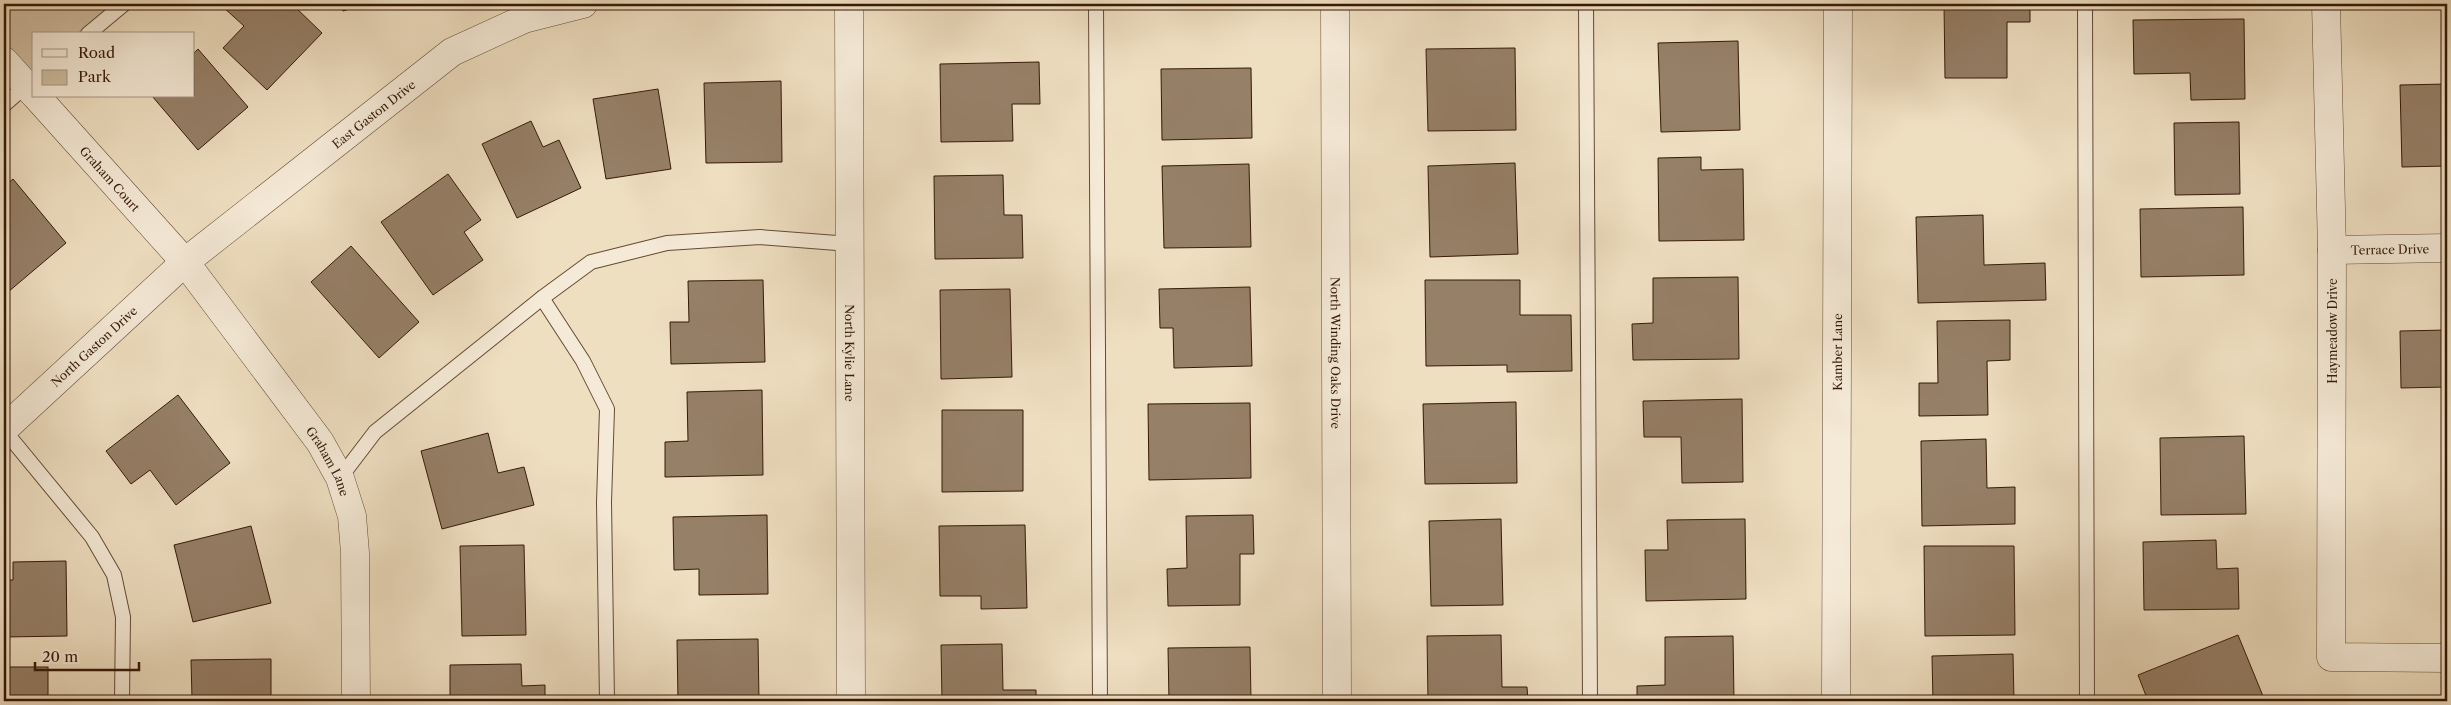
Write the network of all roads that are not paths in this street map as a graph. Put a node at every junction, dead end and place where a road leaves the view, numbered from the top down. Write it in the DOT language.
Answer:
graph roads {
  1 [pos="124,4"];
  2 [pos="583,4"];
  3 [pos="849,4"];
  4 [pos="1096,4"];
  5 [pos="1335,4"];
  6 [pos="1586,4"];
  7 [pos="1838,4"];
  8 [pos="2085,4"];
  9 [pos="2326,4"];
  10 [pos="90,32"];
  11 [pos="4,61"];
  12 [pos="32,89"];
  13 [pos="40,98"];
  14 [pos="4,104"];
  15 [pos="850,244"];
  16 [pos="2447,248"];
  17 [pos="2332,250"];
  18 [pos="185,262"];
  19 [pos="542,298"];
  20 [pos="4,430"];
  21 [pos="340,478"];
  22 [pos="2447,658"];
  23 [pos="122,701"];
  24 [pos="356,701"];
  25 [pos="607,701"];
  26 [pos="851,701"];
  27 [pos="1100,701"];
  28 [pos="1338,701"];
  29 [pos="1590,701"];
  30 [pos="1836,701"];
  31 [pos="2087,701"];
  1 -- 10 [label="lane"];
  2 -- 18 [label="street, East Gaston Drive"];
  3 -- 15 [label="street, North Kylie Lane"];
  4 -- 27 [label="lane"];
  5 -- 28 [label="street, North Winding Oaks Drive"];
  6 -- 29 [label="lane"];
  7 -- 30 [label="street, Kamber Lane"];
  8 -- 31 [label="lane"];
  9 -- 17 [label="street, Haymeadow Drive"];
  11 -- 12 [label="street, Graham Court"];
  12 -- 14 [label="lane"];
  13 -- 18 [label="street, Graham Court"];
  15 -- 19 [label="lane"];
  15 -- 26 [label="street, North Kylie Lane"];
  16 -- 17 [label="street, Terrace Drive"];
  17 -- 22 [label="street, Haymeadow Drive"];
  18 -- 20 [label="street, North Gaston Drive"];
  18 -- 21 [label="street, Graham Lane"];
  19 -- 21 [label="lane"];
  19 -- 25 [label="lane"];
  20 -- 23 [label="lane"];
  21 -- 24 [label="street, Graham Lane"];
}
